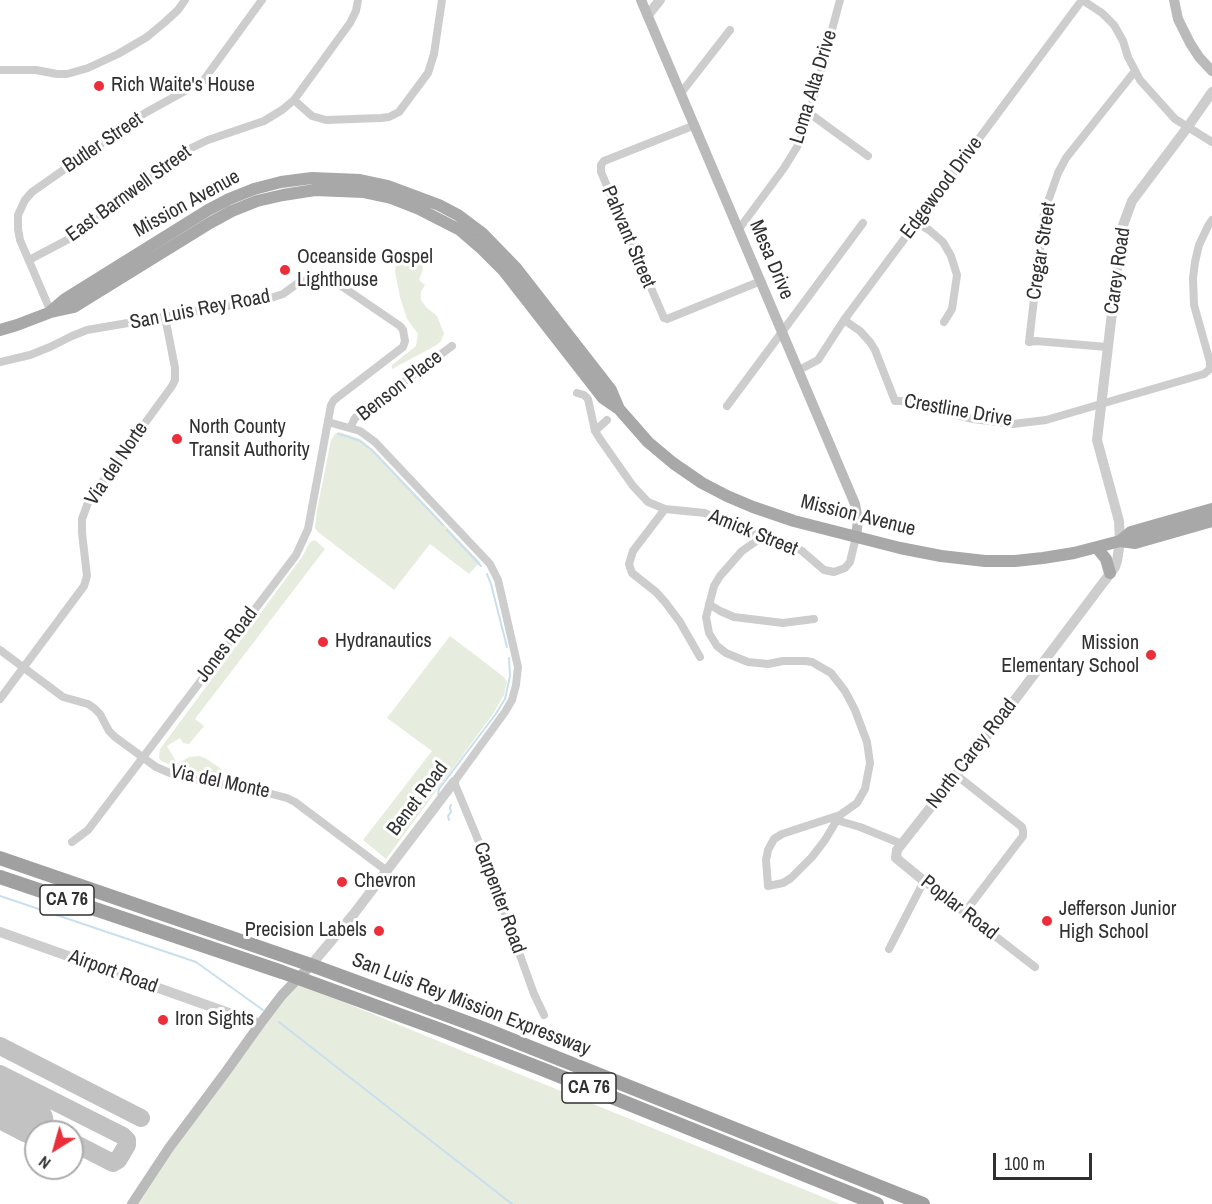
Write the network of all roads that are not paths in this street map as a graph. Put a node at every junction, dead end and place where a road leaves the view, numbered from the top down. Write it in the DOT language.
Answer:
graph roads {
  1 [pos="185,0"];
  2 [pos="262,0"];
  3 [pos="358,0"];
  4 [pos="442,0"];
  5 [pos="641,0"];
  6 [pos="660,0"];
  7 [pos="840,0"];
  8 [pos="1082,0"];
  9 [pos="1174,0"];
  10 [pos="648,15"];
  11 [pos="730,30"];
  12 [pos="0,70"];
  13 [pos="1135,71"];
  14 [pos="1212,71"];
  15 [pos="1212,92"];
  16 [pos="681,93"];
  17 [pos="294,100"];
  18 [pos="809,113"];
  19 [pos="695,124"];
  20 [pos="1187,128"];
  21 [pos="1212,142"];
  22 [pos="868,156"];
  23 [pos="1212,220"];
  24 [pos="916,222"];
  25 [pos="863,223"];
  26 [pos="739,229"];
  27 [pos="29,260"];
  28 [pos="761,281"];
  29 [pos="51,312"];
  30 [pos="165,317"];
  31 [pos="844,320"];
  32 [pos="944,322"];
  33 [pos="0,330"];
  34 [pos="782,331"];
  35 [pos="452,346"];
  36 [pos="1107,347"];
  37 [pos="0,362"];
  38 [pos="799,370"];
  39 [pos="577,393"];
  40 [pos="1101,405"];
  41 [pos="727,406"];
  42 [pos="607,420"];
  43 [pos="328,422"];
  44 [pos="350,428"];
  45 [pos="595,431"];
  46 [pos="665,509"];
  47 [pos="1212,509"];
  48 [pos="1212,521"];
  49 [pos="765,535"];
  50 [pos="856,537"];
  51 [pos="1120,541"];
  52 [pos="1097,548"];
  53 [pos="1110,573"];
  54 [pos="709,604"];
  55 [pos="814,619"];
  56 [pos="0,650"];
  57 [pos="700,657"];
  58 [pos="24,667"];
  59 [pos="0,699"];
  60 [pos="143,758"];
  61 [pos="955,774"];
  62 [pos="454,782"];
  63 [pos="838,818"];
  64 [pos="72,842"];
  65 [pos="902,844"];
  66 [pos="0,858"];
  67 [pos="387,871"];
  68 [pos="0,877"];
  69 [pos="924,881"];
  70 [pos="965,912"];
  71 [pos="0,932"];
  72 [pos="889,949"];
  73 [pos="311,966"];
  74 [pos="1035,967"];
  75 [pos="299,978"];
  76 [pos="544,1014"];
  77 [pos="260,1024"];
  78 [pos="132,1204"];
  79 [pos="878,1204"];
  80 [pos="923,1204"];
  1 -- 12 [label="street"];
  2 -- 27 [label="street, Butler Street"];
  3 -- 17 [label="street, East Barnwell Street"];
  4 -- 17 [label="street"];
  5 -- 10 [label="main road, Mesa Drive"];
  6 -- 10 [label="street"];
  7 -- 18 [label="street, Loma Alta Drive"];
  8 -- 13 [label="street"];
  8 -- 24 [label="street, Edgewood Drive"];
  9 -- 14 [label="main road"];
  10 -- 16 [label="main road, Mesa Drive"];
  11 -- 16 [label="street"];
  13 -- 20 [label="street"];
  13 -- 36 [label="street, Cregar Street"];
  15 -- 20 [label="street, Carey Road"];
  16 -- 19 [label="main road, Mesa Drive"];
  17 -- 27 [label="street, East Barnwell Street"];
  18 -- 22 [label="street"];
  18 -- 26 [label="street, Loma Alta Drive"];
  19 -- 26 [label="main road, Mesa Drive"];
  19 -- 28 [label="street, Pahvant Street"];
  20 -- 21 [label="street"];
  20 -- 36 [label="street, Carey Road"];
  23 -- 40 [label="street, Crestline Drive"];
  24 -- 31 [label="street, Edgewood Drive"];
  24 -- 32 [label="street"];
  25 -- 34 [label="street"];
  26 -- 28 [label="main road, Mesa Drive"];
  27 -- 29 [label="street, Butler Street"];
  28 -- 34 [label="main road, Mesa Drive"];
  29 -- 33 [label="main road, Mission Avenue"];
  29 -- 50 [label="main road, Mission Avenue"];
  30 -- 37 [label="street, San Luis Rey Road"];
  30 -- 43 [label="street, San Luis Rey Road"];
  30 -- 58 [label="street, Via del Norte"];
  31 -- 38 [label="street, Edgewood Drive"];
  31 -- 40 [label="street, Crestline Drive"];
  34 -- 38 [label="main road, Mesa Drive"];
  34 -- 41 [label="street"];
  35 -- 44 [label="street, Benson Place"];
  36 -- 40 [label="street, Carey Road"];
  38 -- 50 [label="main road, Mesa Drive"];
  39 -- 45 [label="street, Amick Street"];
  40 -- 51 [label="street, North Carey Road"];
  42 -- 45 [label="street"];
  43 -- 44 [label="street, Benet Road"];
  43 -- 60 [label="street, Jones Road"];
  44 -- 62 [label="street, Benet Road"];
  45 -- 46 [label="street, Amick Street"];
  46 -- 49 [label="street, Amick Street"];
  46 -- 57 [label="street"];
  47 -- 51 [label="main road, Mission Avenue"];
  48 -- 51 [label="main road, Mission Avenue"];
  49 -- 50 [label="street, Amick Street"];
  49 -- 54 [label="street"];
  50 -- 52 [label="main road, Mission Avenue"];
  51 -- 52 [label="main road, Mission Avenue"];
  51 -- 53 [label="street, North Carey Road"];
  52 -- 53 [label="main road"];
  53 -- 61 [label="street, North Carey Road"];
  54 -- 55 [label="street"];
  54 -- 63 [label="street"];
  56 -- 58 [label="street, Via del Monte"];
  58 -- 59 [label="street, Via del Norte"];
  58 -- 60 [label="street, Via del Monte"];
  60 -- 64 [label="street, Jones Road"];
  60 -- 67 [label="street, Via del Monte"];
  61 -- 65 [label="street, North Carey Road"];
  61 -- 70 [label="street"];
  62 -- 67 [label="street, Benet Road"];
  62 -- 76 [label="street, Carpenter Road"];
  63 -- 63 [label="street"];
  63 -- 65 [label="street"];
  65 -- 69 [label="street, Poplar Road"];
  66 -- 73 [label="highway, San Luis Rey Mission Expressway / CA 76"];
  67 -- 73 [label="street, Benet Road"];
  68 -- 75 [label="highway, San Luis Rey Mission Expressway / CA 76"];
  69 -- 70 [label="street, Poplar Road"];
  69 -- 72 [label="street"];
  70 -- 74 [label="street, Poplar Road"];
  71 -- 77 [label="street, Airport Road"];
  73 -- 75 [label="main road, Benet Road"];
  73 -- 80 [label="highway, San Luis Rey Mission Expressway / CA 76"];
  75 -- 77 [label="main road, Benet Road"];
  75 -- 79 [label="highway, San Luis Rey Mission Expressway / CA 76"];
  77 -- 78 [label="main road, Benet Road"];
}
